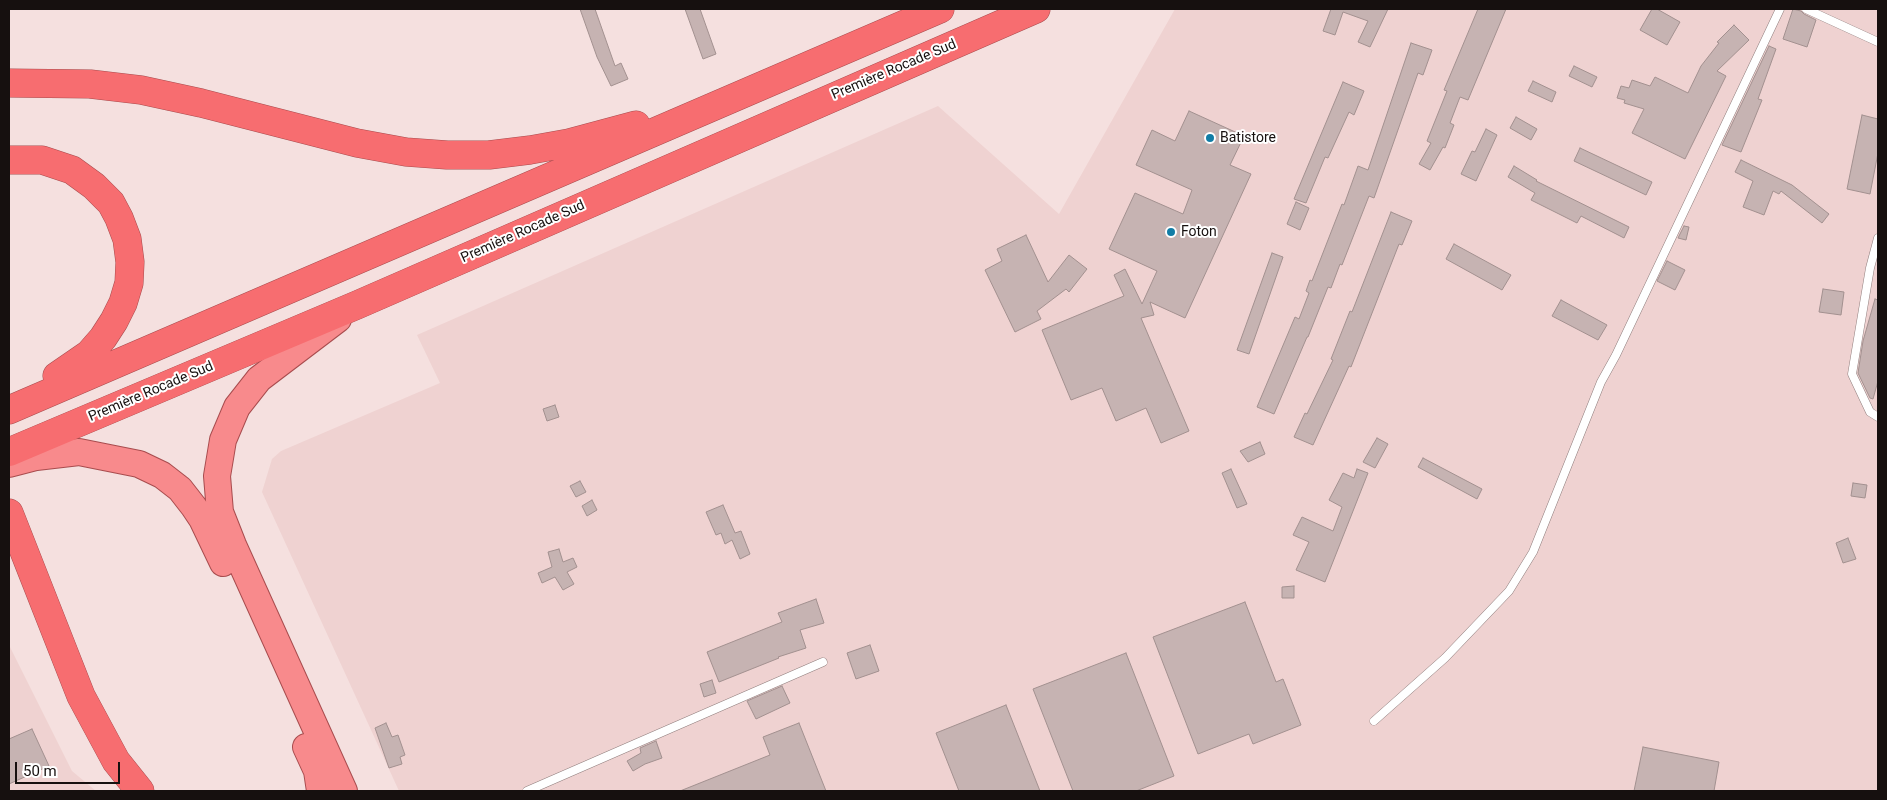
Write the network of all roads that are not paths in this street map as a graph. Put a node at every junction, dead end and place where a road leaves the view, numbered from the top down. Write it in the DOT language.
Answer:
graph roads {
  1 [pos="940,9"];
  2 [pos="1036,9"];
  3 [pos="1780,9"];
  4 [pos="1806,9"];
  5 [pos="1878,42"];
  6 [pos="9,83"];
  7 [pos="725,102"];
  8 [pos="9,160"];
  9 [pos="1878,238"];
  10 [pos="357,305"];
  11 [pos="12,408"];
  12 [pos="1878,417"];
  13 [pos="9,452"];
  14 [pos="9,464"];
  15 [pos="9,513"];
  16 [pos="9,545"];
  17 [pos="823,662"];
  18 [pos="1374,721"];
  19 [pos="128,791"];
  20 [pos="140,791"];
  21 [pos="320,791"];
  22 [pos="344,791"];
  23 [pos="527,791"];
  1 -- 7 [label="highway"];
  2 -- 10 [label="highway, Première Rocade Sud"];
  3 -- 18 [label="lane"];
  4 -- 5 [label="lane"];
  6 -- 7 [label="highway"];
  7 -- 11 [label="highway"];
  8 -- 11 [label="highway"];
  9 -- 12 [label="lane"];
  10 -- 13 [label="highway, Première Rocade Sud"];
  10 -- 22 [label="highway"];
  14 -- 21 [label="highway"];
  15 -- 20 [label="highway"];
  16 -- 19 [label="highway"];
  17 -- 23 [label="lane"];
}
